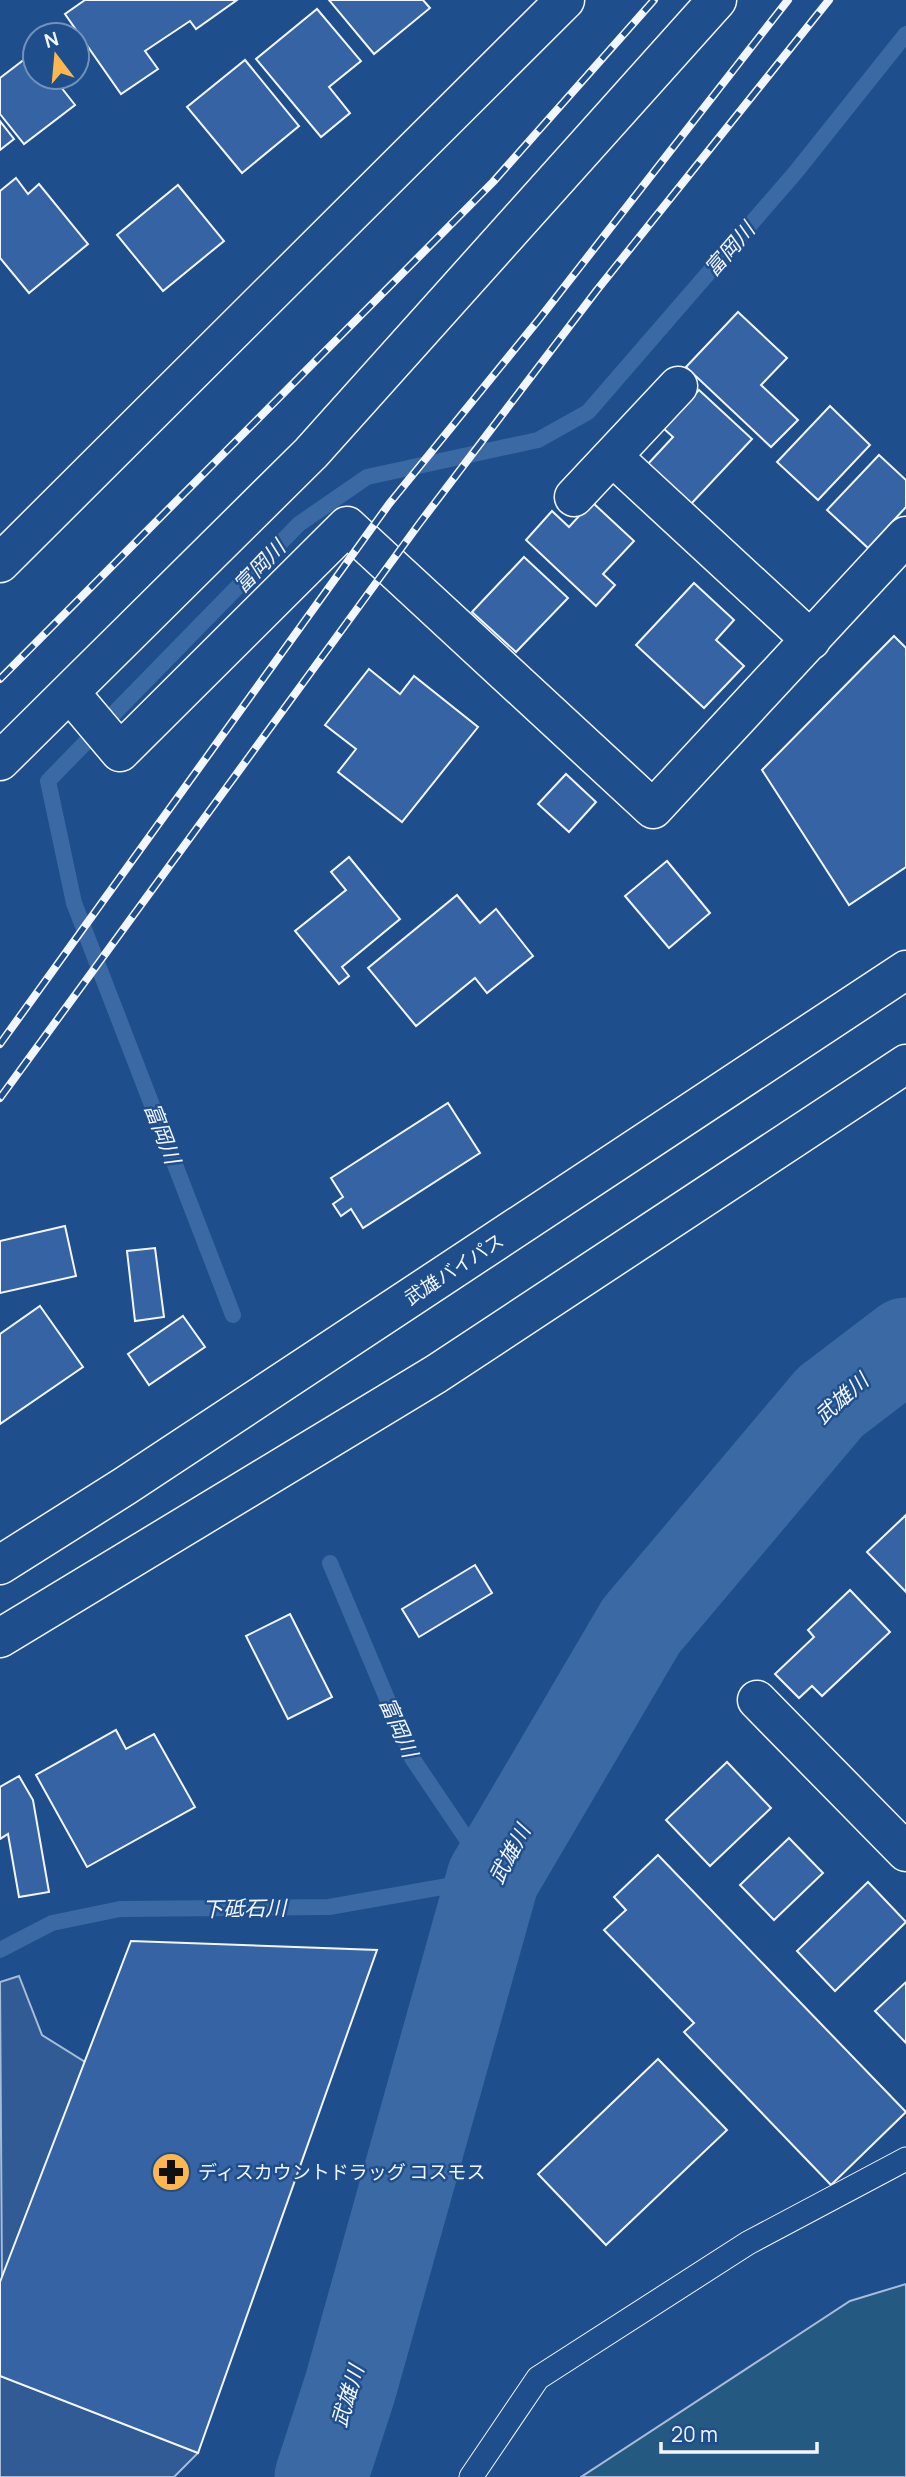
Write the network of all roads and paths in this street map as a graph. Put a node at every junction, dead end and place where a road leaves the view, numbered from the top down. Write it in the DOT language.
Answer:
graph roads {
  1 [pos="565,0"];
  2 [pos="717,0"];
  3 [pos="678,386"];
  4 [pos="613,457"];
  5 [pos="574,497"];
  6 [pos="906,536"];
  7 [pos="0,563"];
  8 [pos="811,639"];
  9 [pos="71,694"];
  10 [pos="0,761"];
  11 [pos="906,970"];
  12 [pos="906,1064"];
  13 [pos="0,1564"];
  14 [pos="0,1638"];
  15 [pos="757,1700"];
  16 [pos="906,1852"];
  17 [pos="906,2159"];
  18 [pos="471,2477"];
  1 -- 7 [label="main road"];
  2 -- 9 [label="main road"];
  3 -- 4 [label="main road"];
  4 -- 5 [label="main road"];
  4 -- 8 [label="main road"];
  6 -- 8 [label="main road"];
  8 -- 9 [label="main road"];
  9 -- 10 [label="main road"];
  11 -- 13 [label="main road, 武雄バイパス"];
  12 -- 14 [label="main road"];
  15 -- 16 [label="main road"];
  17 -- 18 [label="lane"];
}
